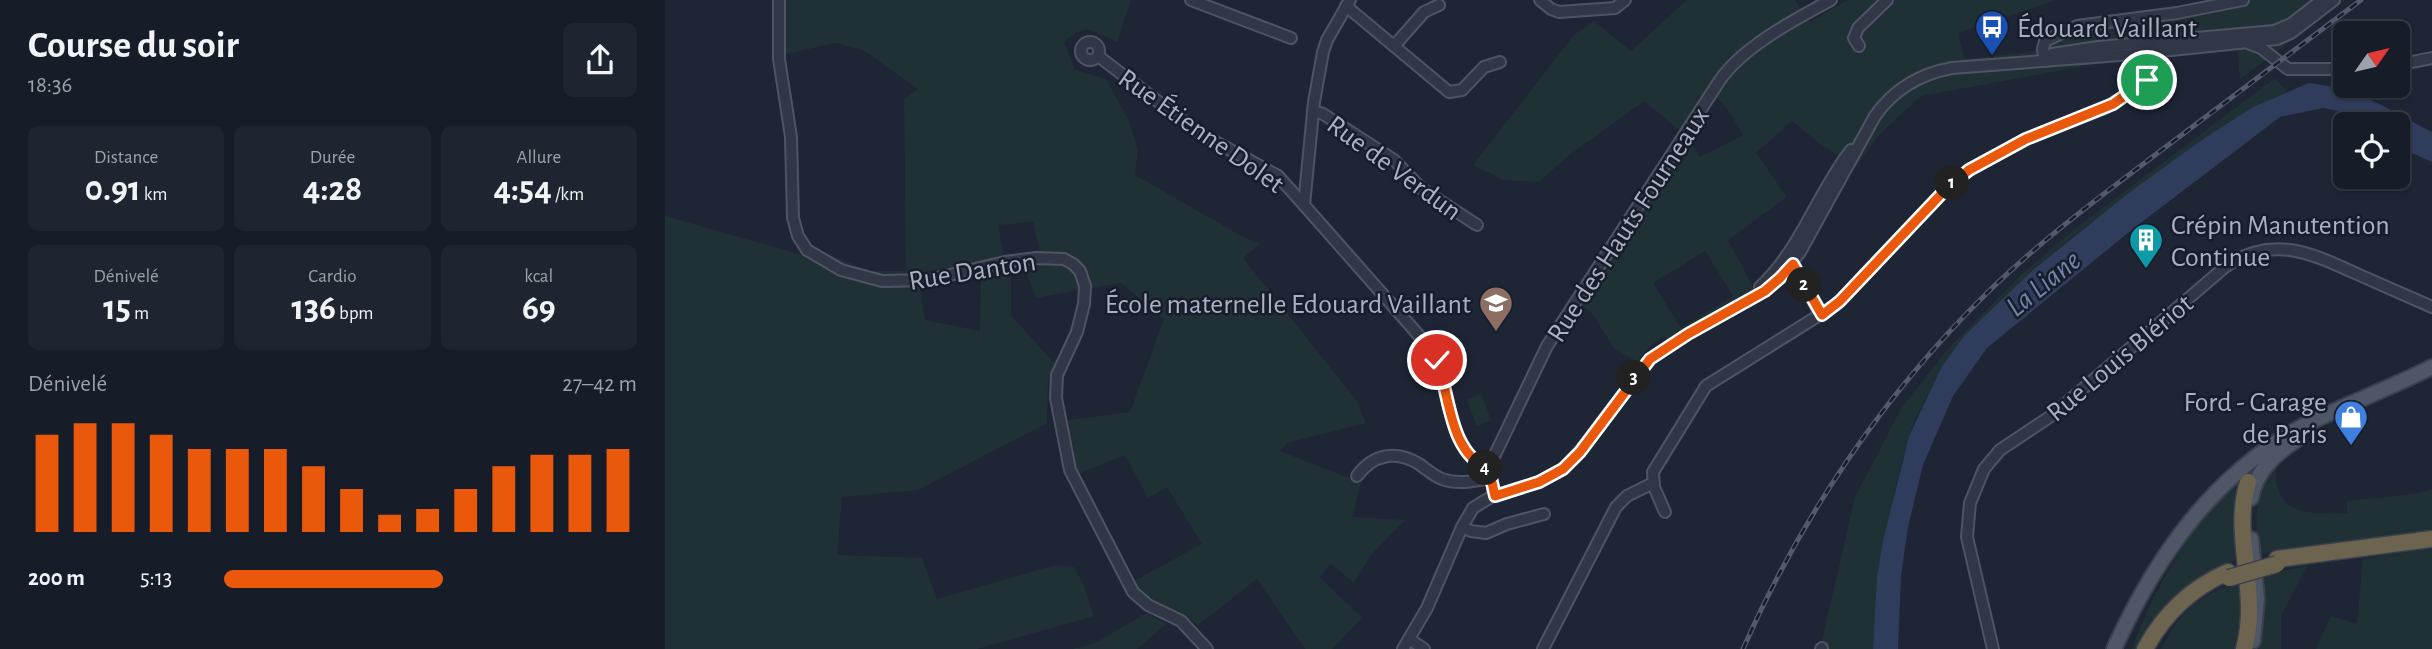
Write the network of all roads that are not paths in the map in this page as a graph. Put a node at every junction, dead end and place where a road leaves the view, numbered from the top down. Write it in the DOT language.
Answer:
graph roads {
  1 [pos="779,0"];
  2 [pos="1191,0"];
  3 [pos="1540,0"];
  4 [pos="1625,0"];
  5 [pos="1831,0"];
  6 [pos="1887,0"];
  7 [pos="2243,0"];
  8 [pos="2322,0"];
  9 [pos="2334,0"];
  10 [pos="1348,3"];
  11 [pos="1439,5"];
  12 [pos="2285,32"];
  13 [pos="2251,34"];
  14 [pos="1291,38"];
  15 [pos="1394,46"];
  16 [pos="1859,46"];
  17 [pos="2270,47"];
  18 [pos="2147,48"];
  19 [pos="1098,56"];
  20 [pos="2432,58"];
  21 [pos="2044,59"];
  22 [pos="1500,62"];
  23 [pos="2410,62"];
  24 [pos="2333,69"];
  25 [pos="1313,111"];
  26 [pos="1304,205"];
  27 [pos="1477,225"];
  28 [pos="1790,259"];
  29 [pos="2432,307"];
  30 [pos="1822,315"];
  31 [pos="2432,367"];
  32 [pos="2432,376"];
  33 [pos="2286,436"];
  34 [pos="1490,473"];
  35 [pos="1357,476"];
  36 [pos="2248,482"];
  37 [pos="1653,483"];
  38 [pos="1495,496"];
  39 [pos="1665,512"];
  40 [pos="1545,514"];
  41 [pos="1462,527"];
  42 [pos="2428,540"];
  43 [pos="2228,575"];
  44 [pos="1406,644"];
  45 [pos="1207,649"];
  46 [pos="1424,649"];
  47 [pos="1543,649"];
  48 [pos="1993,649"];
  49 [pos="2114,649"];
  50 [pos="2145,649"];
  51 [pos="2158,649"];
  52 [pos="2244,649"];
  53 [pos="2251,649"];
  1 -- 45 [label="street, Rue Danton"];
  2 -- 14 [label="street"];
  3 -- 4 [label="street"];
  5 -- 34 [label="street, Rue des Hauts Fourneaux"];
  6 -- 16 [label="street"];
  7 -- 21 [label="street"];
  8 -- 12 [label="street"];
  9 -- 12 [label="street"];
  10 -- 15 [label="street"];
  10 -- 25 [label="street"];
  11 -- 15 [label="street"];
  12 -- 13 [label="street"];
  12 -- 17 [label="street"];
  12 -- 17 [label="street"];
  13 -- 17 [label="street"];
  13 -- 18 [label="street"];
  15 -- 22 [label="street"];
  17 -- 18 [label="street"];
  17 -- 24 [label="street"];
  18 -- 21 [label="street"];
  18 -- 30 [label="street"];
  19 -- 26 [label="street, Rue Étienne Dolet"];
  20 -- 23 [label="street"];
  21 -- 28 [label="street"];
  25 -- 26 [label="street"];
  25 -- 27 [label="street, Rue de Verdun"];
  26 -- 34 [label="street, Rue Étienne Dolet"];
  28 -- 30 [label="street"];
  28 -- 38 [label="street"];
  29 -- 48 [label="street, Rue Louis Blériot"];
  30 -- 37 [label="street"];
  31 -- 33 [label="main road"];
  32 -- 53 [label="main road"];
  33 -- 36 [label="main road"];
  33 -- 49 [label="main road"];
  34 -- 35 [label="street"];
  34 -- 38 [label="street"];
  36 -- 52 [label="highway"];
  37 -- 39 [label="street"];
  37 -- 47 [label="street"];
  38 -- 41 [label="street"];
  40 -- 41 [label="street"];
  41 -- 44 [label="street"];
  42 -- 43 [label="highway"];
  43 -- 50 [label="highway"];
  43 -- 51 [label="highway"];
  44 -- 46 [label="street"];
}
